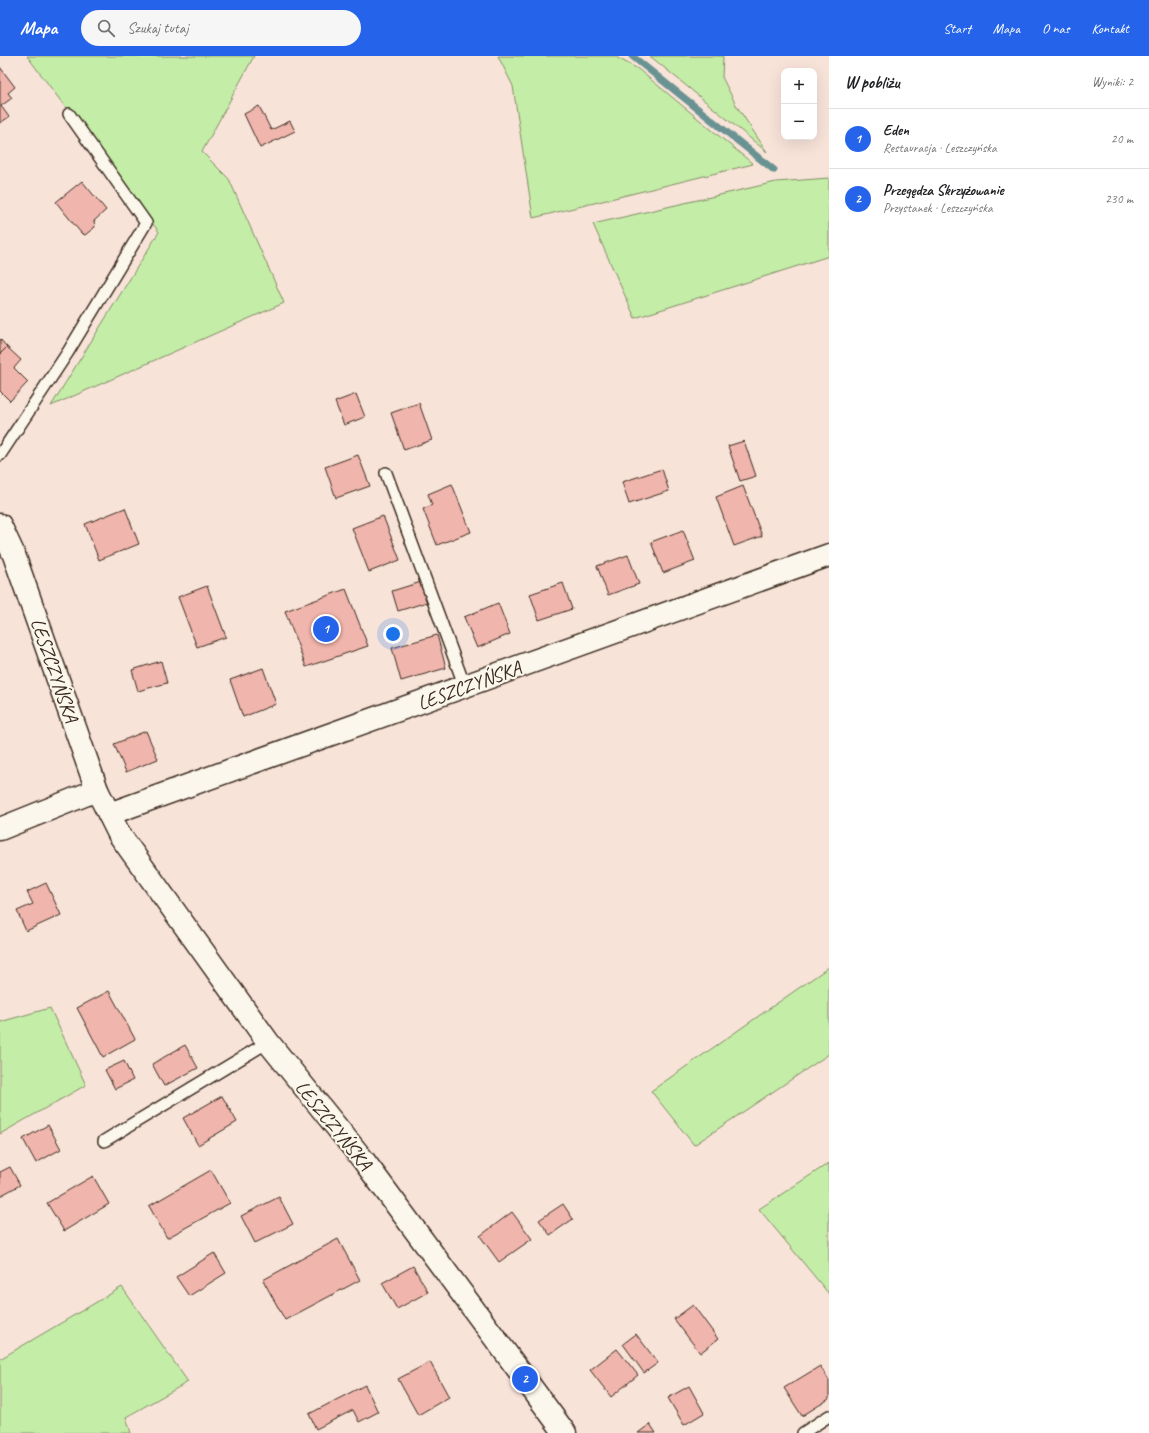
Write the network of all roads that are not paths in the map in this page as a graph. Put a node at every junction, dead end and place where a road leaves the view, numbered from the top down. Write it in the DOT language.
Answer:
graph roads {
  1 [pos="69,114"];
  2 [pos="0,455"];
  3 [pos="386,473"];
  4 [pos="0,525"];
  5 [pos="829,555"];
  6 [pos="465,687"];
  7 [pos="97,790"];
  8 [pos="109,814"];
  9 [pos="0,829"];
  10 [pos="268,1042"];
  11 [pos="104,1141"];
  12 [pos="829,1416"];
  13 [pos="565,1433"];
  14 [pos="803,1433"];
  1 -- 2 [label="lane"];
  3 -- 6 [label="lane"];
  4 -- 7 [label="street, LESZCZYŃSKA"];
  5 -- 6 [label="street, LESZCZYŃSKA"];
  6 -- 8 [label="street, LESZCZYŃSKA"];
  7 -- 8 [label="street, LESZCZYŃSKA"];
  7 -- 9 [label="street"];
  8 -- 10 [label="street, LESZCZYŃSKA"];
  10 -- 11 [label="lane"];
  10 -- 13 [label="street, LESZCZYŃSKA"];
  12 -- 14 [label="lane"];
}
